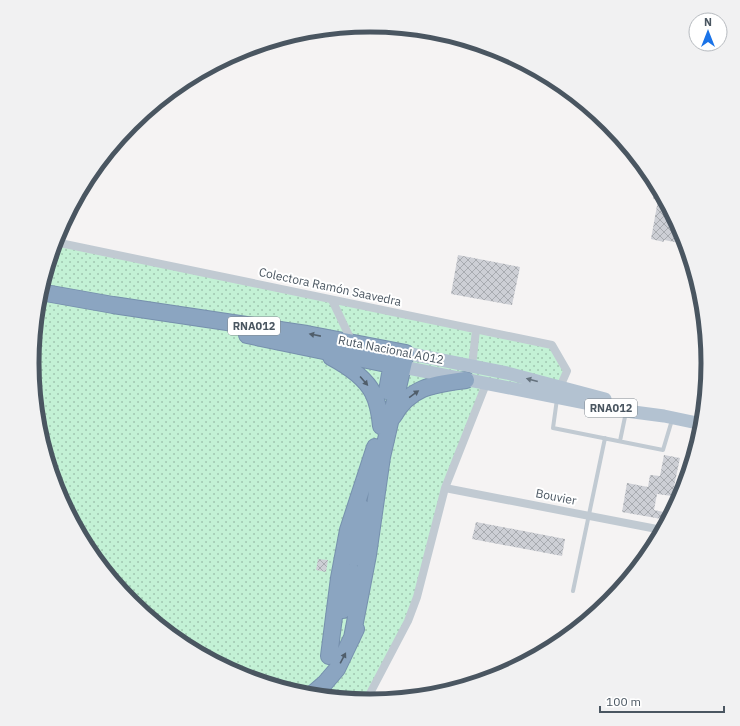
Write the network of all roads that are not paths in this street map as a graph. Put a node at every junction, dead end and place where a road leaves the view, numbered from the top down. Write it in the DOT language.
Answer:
graph roads {
  1 [pos="62,243"];
  2 [pos="46,293"];
  3 [pos="332,300"];
  4 [pos="113,305"];
  5 [pos="476,330"];
  6 [pos="352,342"];
  7 [pos="321,351"];
  8 [pos="399,359"];
  9 [pos="469,373"];
  10 [pos="486,384"];
  11 [pos="558,392"];
  12 [pos="627,408"];
  13 [pos="668,417"];
  14 [pos="696,423"];
  15 [pos="385,425"];
  16 [pos="605,438"];
  17 [pos="620,441"];
  18 [pos="364,485"];
  19 [pos="445,488"];
  20 [pos="376,504"];
  21 [pos="589,516"];
  22 [pos="657,529"];
  23 [pos="354,565"];
  24 [pos="573,591"];
  25 [pos="352,638"];
  26 [pos="330,656"];
  27 [pos="313,689"];
  28 [pos="317,690"];
  29 [pos="370,694"];
  1 -- 3 [label="street, Colectora Ramón Saavedra"];
  2 -- 4 [label="highway, Ruta Nacional A012 / RNA012"];
  3 -- 5 [label="street, Colectora Ramón Saavedra"];
  3 -- 6 [label="street"];
  6 -- 4 [label="highway, Ruta Nacional A012 / RNA012, one-way"];
  4 -- 7 [label="highway, Ruta Nacional A012 / RNA012"];
  5 -- 9 [label="street"];
  5 -- 11 [label="street, Colectora Ramón Saavedra"];
  6 -- 8 [label="highway, Ruta Nacional A012 / RNA012"];
  7 -- 8 [label="highway, Ruta Nacional A012 / RNA012"];
  7 -- 15 [label="highway, RNA012, one-way"];
  8 -- 9 [label="main road, Ruta Nacional A012 / RNA012"];
  8 -- 15 [label="highway"];
  9 -- 10 [label="main road, Ruta Nacional A012 / RNA012"];
  11 -- 9 [label="main road, Ruta Nacional A012 / RNA012, one-way"];
  15 -- 9 [label="highway, one-way"];
  10 -- 11 [label="main road, Ruta Nacional A012 / RNA012"];
  10 -- 19 [label="street"];
  11 -- 12 [label="main road, Ruta Nacional A012 / RNA012"];
  11 -- 16 [label="lane"];
  12 -- 13 [label="main road, Ruta Nacional A012 / RNA012"];
  12 -- 17 [label="lane"];
  13 -- 14 [label="main road, Ruta Nacional A012 / RNA012"];
  13 -- 17 [label="lane"];
  15 -- 18 [label="highway"];
  15 -- 20 [label="highway"];
  16 -- 17 [label="lane"];
  16 -- 21 [label="lane"];
  18 -- 23 [label="highway"];
  18 -- 26 [label="highway"];
  19 -- 21 [label="street, Bouvier"];
  19 -- 29 [label="street"];
  20 -- 23 [label="highway"];
  20 -- 25 [label="highway"];
  21 -- 22 [label="street, Bouvier"];
  21 -- 24 [label="lane"];
  23 -- 25 [label="highway"];
  23 -- 26 [label="highway"];
  28 -- 25 [label="highway, one-way"];
  26 -- 27 [label="highway"];
}
